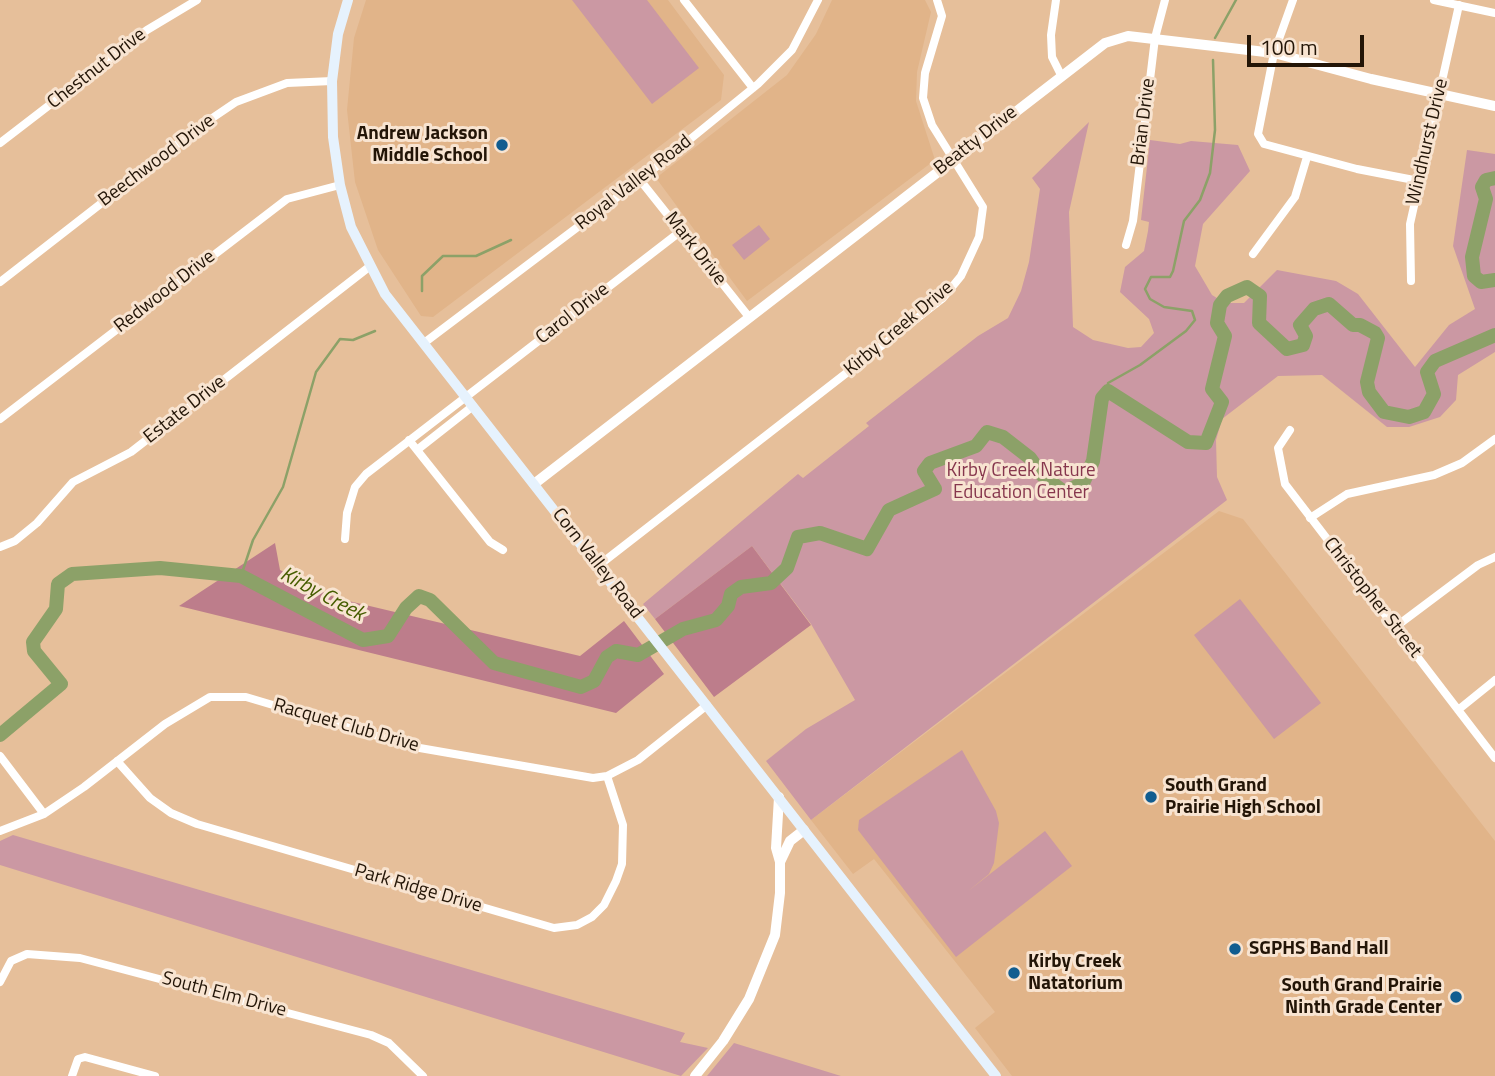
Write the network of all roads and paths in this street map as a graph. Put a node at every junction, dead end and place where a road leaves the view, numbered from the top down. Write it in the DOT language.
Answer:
graph roads {
  1 [pos="197,0"];
  2 [pos="348,0"];
  3 [pos="684,0"];
  4 [pos="818,0"];
  5 [pos="937,0"];
  6 [pos="1056,0"];
  7 [pos="1165,0"];
  8 [pos="1293,0"];
  9 [pos="1434,0"];
  10 [pos="1459,5"];
  11 [pos="1495,13"];
  12 [pos="1155,38"];
  13 [pos="1274,53"];
  14 [pos="1060,75"];
  15 [pos="332,81"];
  16 [pos="753,88"];
  17 [pos="1439,94"];
  18 [pos="1495,106"];
  19 [pos="0,143"];
  20 [pos="1307,157"];
  21 [pos="951,160"];
  22 [pos="640,180"];
  23 [pos="1419,181"];
  24 [pos="340,185"];
  25 [pos="681,231"];
  26 [pos="1126,245"];
  27 [pos="1253,254"];
  28 [pos="369,267"];
  29 [pos="1411,281"];
  30 [pos="0,282"];
  31 [pos="748,317"];
  32 [pos="424,343"];
  33 [pos="465,397"];
  34 [pos="473,407"];
  35 [pos="0,419"];
  36 [pos="1290,430"];
  37 [pos="1495,439"];
  38 [pos="409,440"];
  39 [pos="417,450"];
  40 [pos="534,484"];
  41 [pos="1310,518"];
  42 [pos="345,539"];
  43 [pos="0,547"];
  44 [pos="503,550"];
  45 [pos="1495,557"];
  46 [pos="598,566"];
  47 [pos="1394,628"];
  48 [pos="1495,680"];
  49 [pos="707,705"];
  50 [pos="1458,710"];
  51 [pos="1495,758"];
  52 [pos="2,759"];
  53 [pos="117,761"];
  54 [pos="607,776"];
  55 [pos="779,797"];
  56 [pos="44,814"];
  57 [pos="804,830"];
  58 [pos="0,831"];
  59 [pos="780,862"];
  60 [pos="0,982"];
  61 [pos="72,1076"];
  62 [pos="155,1076"];
  63 [pos="423,1076"];
  64 [pos="695,1076"];
  65 [pos="996,1076"];
  1 -- 19 [label="street, Chestnut Drive"];
  2 -- 15 [label="main road, Corn Valley Road"];
  3 -- 16 [label="street"];
  4 -- 16 [label="street, Royal Valley Road"];
  5 -- 21 [label="street, Kirby Creek Drive"];
  6 -- 14 [label="street"];
  7 -- 12 [label="street, Brian Drive"];
  8 -- 13 [label="street"];
  9 -- 10 [label="street"];
  10 -- 11 [label="street"];
  10 -- 17 [label="street, Windhurst Drive"];
  12 -- 13 [label="street, Beatty Drive"];
  12 -- 14 [label="street, Beatty Drive"];
  12 -- 26 [label="street, Brian Drive"];
  13 -- 17 [label="street, Beatty Drive"];
  13 -- 20 [label="street"];
  14 -- 21 [label="street, Beatty Drive"];
  15 -- 24 [label="main road, Corn Valley Road"];
  15 -- 30 [label="street, Beechwood Drive"];
  16 -- 22 [label="street, Royal Valley Road"];
  17 -- 18 [label="street, Beatty Drive"];
  17 -- 23 [label="street, Windhurst Drive"];
  20 -- 23 [label="street"];
  20 -- 27 [label="street"];
  21 -- 31 [label="street, Beatty Drive"];
  21 -- 46 [label="street, Kirby Creek Drive"];
  22 -- 25 [label="street, Mark Drive"];
  22 -- 32 [label="street, Royal Valley Road"];
  23 -- 29 [label="street, Windhurst Drive"];
  24 -- 28 [label="main road, Corn Valley Road"];
  24 -- 35 [label="street, Redwood Drive"];
  25 -- 31 [label="street, Mark Drive"];
  25 -- 33 [label="street, Carol Drive"];
  28 -- 32 [label="main road, Corn Valley Road"];
  28 -- 43 [label="street, Estate Drive"];
  31 -- 40 [label="street, Beatty Drive"];
  32 -- 33 [label="main road, Corn Valley Road"];
  33 -- 34 [label="main road, Corn Valley Road"];
  33 -- 38 [label="street, Carol Drive"];
  34 -- 39 [label="street"];
  34 -- 40 [label="main road, Corn Valley Road"];
  36 -- 41 [label="street, Christopher Street"];
  37 -- 41 [label="street"];
  38 -- 39 [label="street"];
  38 -- 42 [label="street, Carol Drive"];
  39 -- 44 [label="street"];
  40 -- 46 [label="main road, Corn Valley Road"];
  41 -- 47 [label="street, Christopher Street"];
  45 -- 47 [label="street"];
  46 -- 49 [label="main road, Corn Valley Road"];
  47 -- 50 [label="street, Christopher Street"];
  48 -- 50 [label="street"];
  49 -- 54 [label="street, Racquet Club Drive"];
  49 -- 55 [label="main road, Corn Valley Road"];
  50 -- 51 [label="street, Christopher Street"];
  52 -- 56 [label="street"];
  53 -- 54 [label="street, Racquet Club Drive"];
  53 -- 54 [label="street, Park Ridge Drive"];
  53 -- 56 [label="street, Racquet Club Drive"];
  55 -- 57 [label="main road, Corn Valley Road"];
  55 -- 59 [label="street"];
  56 -- 58 [label="street, Racquet Club Drive"];
  57 -- 59 [label="street"];
  57 -- 65 [label="main road, Corn Valley Road"];
  59 -- 64 [label="street"];
  60 -- 63 [label="street, South Elm Drive"];
  61 -- 62 [label="street"];
}
